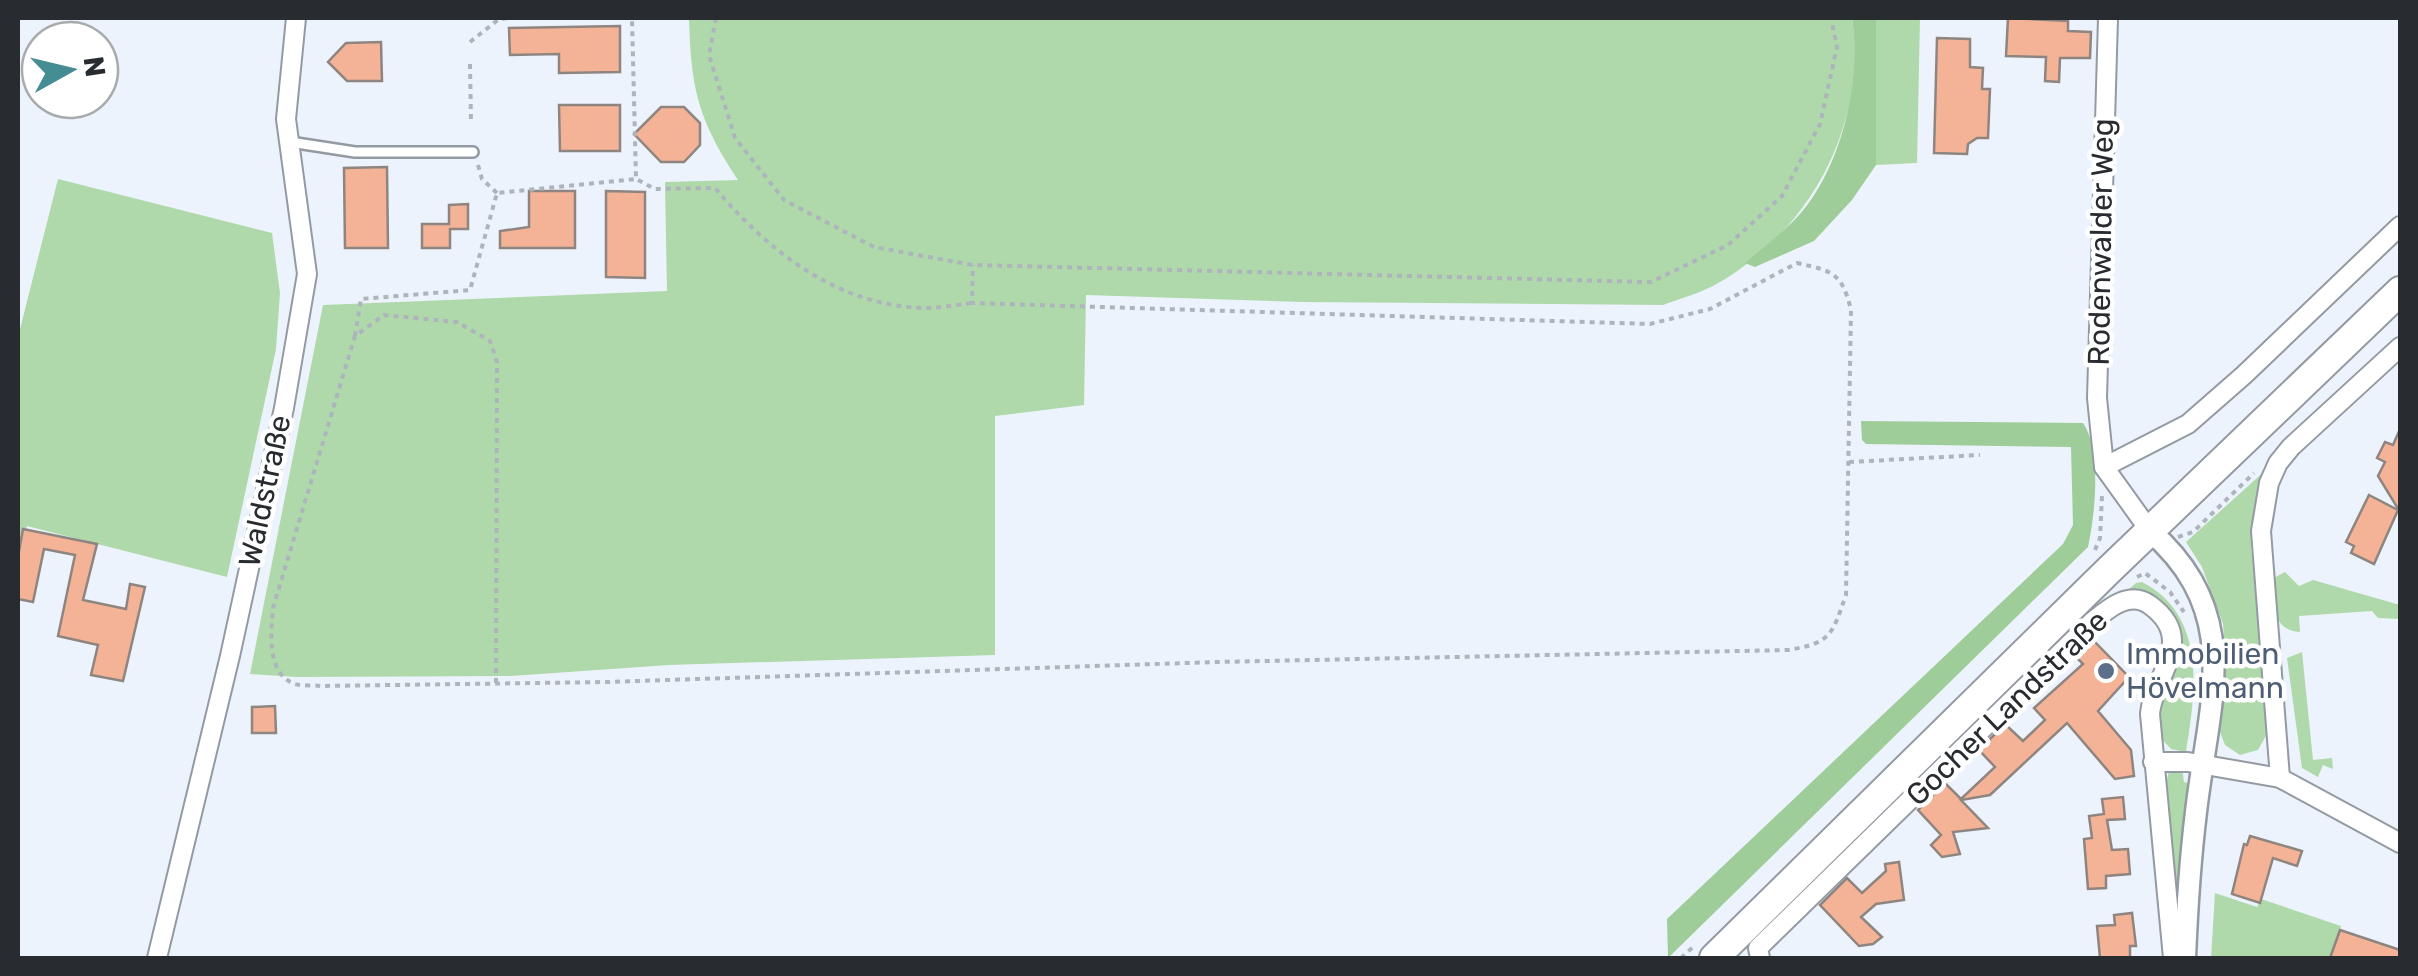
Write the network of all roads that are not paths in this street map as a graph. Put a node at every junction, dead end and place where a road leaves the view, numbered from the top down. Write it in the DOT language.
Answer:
graph roads {
  1 [pos="296,18"];
  2 [pos="2108,18"];
  3 [pos="290,142"];
  4 [pos="473,152"];
  5 [pos="2400,226"];
  6 [pos="2400,291"];
  7 [pos="2400,348"];
  8 [pos="2104,467"];
  9 [pos="2158,538"];
  10 [pos="2153,762"];
  11 [pos="2203,766"];
  12 [pos="2280,778"];
  13 [pos="2400,843"];
  14 [pos="157,958"];
  15 [pos="1714,958"];
  16 [pos="1760,958"];
  17 [pos="2173,958"];
  18 [pos="2185,958"];
  1 -- 3 [label="street, Waldstraße"];
  2 -- 8 [label="street, Rodenwalder Weg"];
  3 -- 4 [label="lane"];
  3 -- 14 [label="street, Waldstraße"];
  5 -- 8 [label="street"];
  6 -- 9 [label="main road, Gocher Landstraße"];
  7 -- 12 [label="street"];
  8 -- 9 [label="street"];
  9 -- 11 [label="street"];
  9 -- 15 [label="main road, Gocher Landstraße"];
  10 -- 11 [label="street"];
  10 -- 16 [label="street, Gocher Landstraße"];
  10 -- 17 [label="street, Gocher Landstraße"];
  11 -- 12 [label="street"];
  11 -- 18 [label="street"];
  12 -- 13 [label="street"];
}
